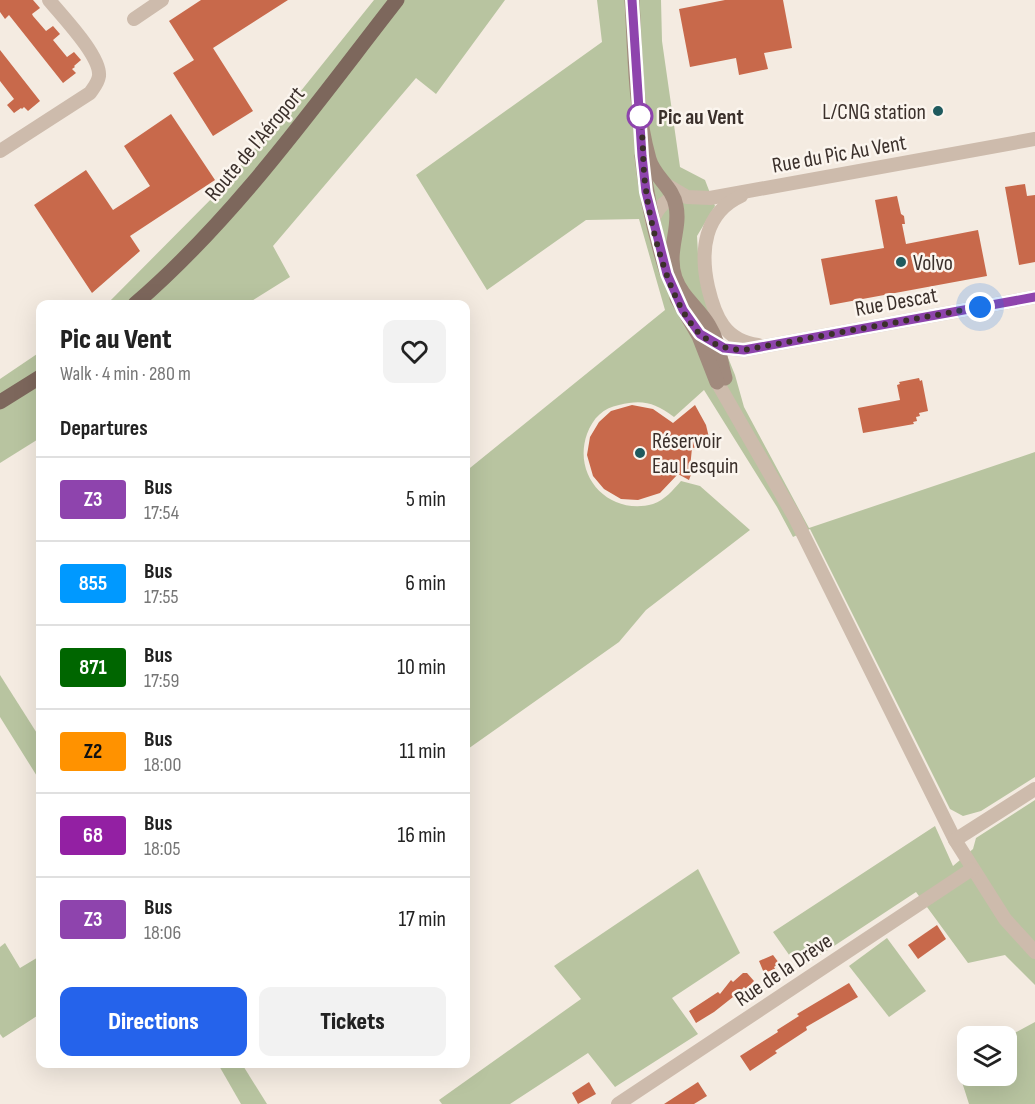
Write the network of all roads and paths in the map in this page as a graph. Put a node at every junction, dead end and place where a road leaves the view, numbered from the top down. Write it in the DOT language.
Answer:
graph roads {
  1 [pos="49,0"];
  2 [pos="162,0"];
  3 [pos="397,0"];
  4 [pos="632,0"];
  5 [pos="134,19"];
  6 [pos="641,126"];
  7 [pos="1035,139"];
  8 [pos="0,151"];
  9 [pos="757,190"];
  10 [pos="680,197"];
  11 [pos="652,222"];
  12 [pos="710,295"];
  13 [pos="1035,297"];
  14 [pos="139,300"];
  15 [pos="695,329"];
  16 [pos="717,345"];
  17 [pos="765,346"];
  18 [pos="36,379"];
  19 [pos="721,380"];
  20 [pos="0,402"];
  21 [pos="1035,789"];
  22 [pos="955,840"];
  23 [pos="972,869"];
  24 [pos="1035,952"];
  25 [pos="618,1104"];
  1 -- 8 [label="street"];
  2 -- 5 [label="street"];
  3 -- 14 [label="main road, Route de l'Aéroport"];
  4 -- 6 [label="street"];
  6 -- 10 [label="street"];
  6 -- 11 [label="street"];
  7 -- 9 [label="street, Rue du Pic Au Vent"];
  9 -- 10 [label="street, Rue du Pic Au Vent"];
  9 -- 12 [label="street, Rue du Pic Au Vent"];
  10 -- 11 [label="street"];
  10 -- 16 [label="street"];
  11 -- 15 [label="street"];
  12 -- 17 [label="street, Rue Descat"];
  13 -- 17 [label="street, Rue Descat"];
  15 -- 16 [label="street, Rue Descat"];
  15 -- 19 [label="street"];
  16 -- 17 [label="street, Rue Descat"];
  16 -- 19 [label="street"];
  18 -- 20 [label="main road"];
  19 -- 22 [label="street"];
  21 -- 22 [label="street"];
  22 -- 23 [label="street"];
  23 -- 24 [label="street"];
  23 -- 25 [label="street, Rue de la Drève"];
}
